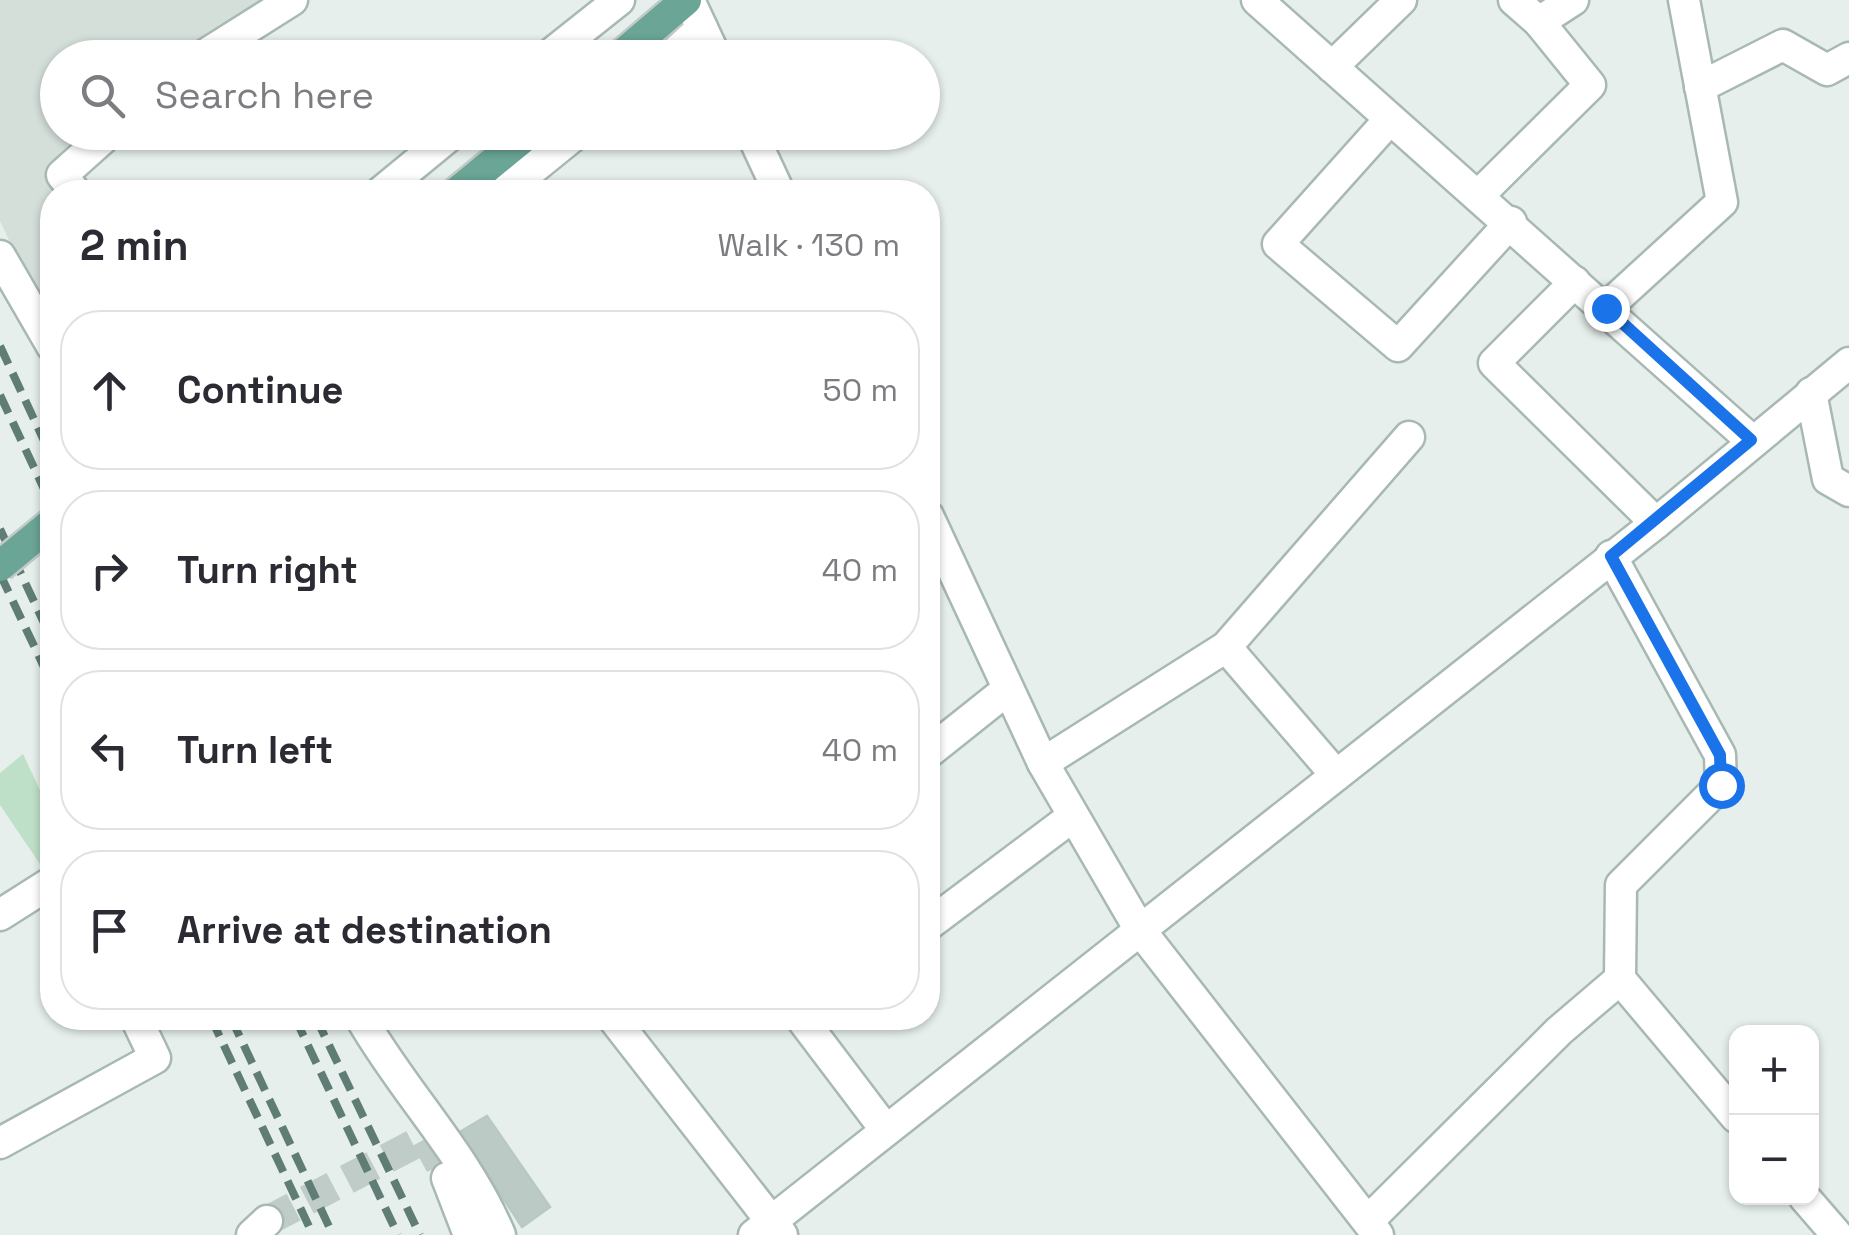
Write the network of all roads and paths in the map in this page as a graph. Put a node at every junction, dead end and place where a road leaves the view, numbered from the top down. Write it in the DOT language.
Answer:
graph roads {
  1 [pos="292,0"];
  2 [pos="618,0"];
  3 [pos="687,0"];
  4 [pos="1258,0"];
  5 [pos="1401,0"];
  6 [pos="1514,0"];
  7 [pos="1574,0"];
  8 [pos="1684,0"];
  9 [pos="1538,22"];
  10 [pos="702,28"];
  11 [pos="229,40"];
  12 [pos="568,40"];
  13 [pos="639,40"];
  14 [pos="689,40"];
  15 [pos="708,40"];
  16 [pos="1849,58"];
  17 [pos="1332,67"];
  18 [pos="1700,87"];
  19 [pos="1390,119"];
  20 [pos="90,150"];
  21 [pos="432,150"];
  22 [pos="508,150"];
  23 [pos="556,150"];
  24 [pos="759,150"];
  25 [pos="66,180"];
  26 [pos="396,180"];
  27 [pos="471,180"];
  28 [pos="519,180"];
  29 [pos="773,180"];
  30 [pos="1478,196"];
  31 [pos="1511,222"];
  32 [pos="0,256"];
  33 [pos="1575,282"];
  34 [pos="1606,308"];
  35 [pos="40,323"];
  36 [pos="1849,363"];
  37 [pos="1811,393"];
  38 [pos="1408,437"];
  39 [pos="1751,440"];
  40 [pos="1849,491"];
  41 [pos="1656,523"];
  42 [pos="40,534"];
  43 [pos="940,542"];
  44 [pos="1611,556"];
  45 [pos="0,566"];
  46 [pos="1226,647"];
  47 [pos="1008,690"];
  48 [pos="940,744"];
  49 [pos="1044,763"];
  50 [pos="1336,775"];
  51 [pos="1072,817"];
  52 [pos="40,890"];
  53 [pos="0,915"];
  54 [pos="940,916"];
  55 [pos="1140,930"];
  56 [pos="1620,979"];
  57 [pos="142,1030"];
  58 [pos="368,1030"];
  59 [pos="622,1030"];
  60 [pos="811,1030"];
  61 [pos="1734,1115"];
  62 [pos="884,1129"];
  63 [pos="0,1143"];
  64 [pos="447,1178"];
  65 [pos="1811,1205"];
  66 [pos="1373,1228"];
  67 [pos="769,1231"];
  68 [pos="469,1235"];
  69 [pos="500,1235"];
  70 [pos="1837,1235"];
  1 -- 11 [label="street"];
  2 -- 12 [label="street"];
  3 -- 10 [label="street"];
  3 -- 13 [label="main road"];
  4 -- 17 [label="street"];
  5 -- 17 [label="street"];
  6 -- 9 [label="street"];
  7 -- 9 [label="street"];
  8 -- 18 [label="street"];
  9 -- 30 [label="street"];
  10 -- 14 [label="street"];
  10 -- 15 [label="street"];
  16 -- 18 [label="street"];
  17 -- 19 [label="street"];
  18 -- 34 [label="street"];
  19 -- 30 [label="street"];
  19 -- 31 [label="street"];
  20 -- 25 [label="street"];
  21 -- 26 [label="street"];
  22 -- 27 [label="main road"];
  23 -- 28 [label="street"];
  24 -- 29 [label="street"];
  30 -- 31 [label="street"];
  31 -- 33 [label="street"];
  32 -- 35 [label="street"];
  33 -- 34 [label="street"];
  33 -- 41 [label="street"];
  34 -- 39 [label="street"];
  36 -- 37 [label="street"];
  37 -- 39 [label="street"];
  37 -- 40 [label="street"];
  38 -- 46 [label="street"];
  39 -- 41 [label="street"];
  41 -- 44 [label="street"];
  42 -- 45 [label="main road, bridge"];
  43 -- 47 [label="street"];
  44 -- 50 [label="street"];
  44 -- 56 [label="street"];
  46 -- 49 [label="street"];
  46 -- 50 [label="street"];
  47 -- 48 [label="street"];
  47 -- 49 [label="street"];
  49 -- 51 [label="street"];
  50 -- 55 [label="street"];
  51 -- 54 [label="street"];
  51 -- 55 [label="street"];
  52 -- 53 [label="street"];
  55 -- 62 [label="street"];
  55 -- 66 [label="street"];
  56 -- 61 [label="street"];
  56 -- 66 [label="street"];
  57 -- 63 [label="street"];
  58 -- 69 [label="street"];
  59 -- 67 [label="street"];
  60 -- 62 [label="street"];
  62 -- 67 [label="street"];
  64 -- 68 [label="street"];
  65 -- 70 [label="street"];
}
